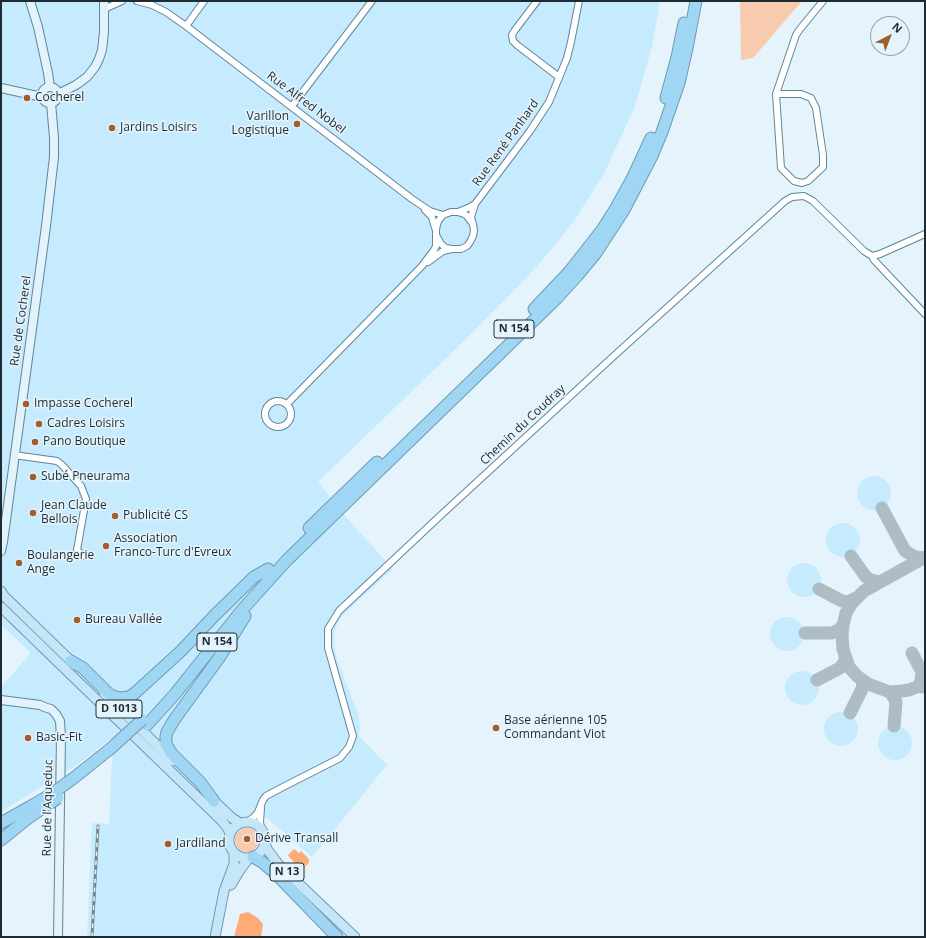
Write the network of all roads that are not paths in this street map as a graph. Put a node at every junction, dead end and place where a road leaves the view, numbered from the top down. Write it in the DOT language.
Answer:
graph roads {
  1 [pos="30,1"];
  2 [pos="122,1"];
  3 [pos="136,1"];
  4 [pos="204,1"];
  5 [pos="372,1"];
  6 [pos="537,1"];
  7 [pos="579,1"];
  8 [pos="688,1"];
  9 [pos="696,1"];
  10 [pos="823,1"];
  11 [pos="104,5"];
  12 [pos="186,26"];
  13 [pos="559,77"];
  14 [pos="50,87"];
  15 [pos="1,88"];
  16 [pos="58,94"];
  17 [pos="776,94"];
  18 [pos="42,97"];
  19 [pos="51,103"];
  20 [pos="292,106"];
  21 [pos="412,198"];
  22 [pos="475,204"];
  23 [pos="458,212"];
  24 [pos="443,215"];
  25 [pos="472,224"];
  26 [pos="436,232"];
  27 [pos="925,234"];
  28 [pos="452,249"];
  29 [pos="872,256"];
  30 [pos="422,266"];
  31 [pos="925,314"];
  32 [pos="287,404"];
  33 [pos="14,455"];
  34 [pos="2,544"];
  35 [pos="1,551"];
  36 [pos="83,556"];
  37 [pos="287,560"];
  38 [pos="268,569"];
  39 [pos="1,591"];
  40 [pos="1,607"];
  41 [pos="71,661"];
  42 [pos="1,700"];
  43 [pos="144,722"];
  44 [pos="214,801"];
  45 [pos="262,805"];
  46 [pos="37,808"];
  47 [pos="244,822"];
  48 [pos="1,823"];
  49 [pos="261,829"];
  50 [pos="230,834"];
  51 [pos="1,840"];
  52 [pos="265,843"];
  53 [pos="234,853"];
  54 [pos="251,858"];
  55 [pos="58,937"];
  56 [pos="215,937"];
  57 [pos="219,937"];
  58 [pos="336,937"];
  59 [pos="356,937"];
  1 -- 14 [label="street"];
  2 -- 11 [label="street"];
  3 -- 12 [label="street, Rue Alfred Nobel"];
  4 -- 12 [label="street"];
  5 -- 20 [label="street"];
  6 -- 13 [label="street"];
  7 -- 13 [label="street, Rue René Panhard"];
  8 -- 38 [label="highway, N 154"];
  9 -- 37 [label="highway, N 154"];
  10 -- 17 [label="street"];
  11 -- 16 [label="street"];
  12 -- 20 [label="street, Rue Alfred Nobel"];
  13 -- 22 [label="street, Rue René Panhard"];
  14 -- 16 [label="street"];
  14 -- 18 [label="street"];
  15 -- 18 [label="street"];
  16 -- 19 [label="street"];
  17 -- 17 [label="street"];
  18 -- 19 [label="street"];
  19 -- 33 [label="street, Rue de Cocherel"];
  20 -- 21 [label="street, Rue Alfred Nobel"];
  21 -- 24 [label="street, Rue Alfred Nobel"];
  21 -- 26 [label="street, Rue Alfred Nobel"];
  22 -- 23 [label="street, Rue René Panhard"];
  22 -- 25 [label="street, Rue René Panhard"];
  23 -- 24 [label="street"];
  23 -- 25 [label="street"];
  24 -- 26 [label="street"];
  25 -- 28 [label="street"];
  26 -- 28 [label="street"];
  26 -- 30 [label="street"];
  27 -- 29 [label="street"];
  28 -- 30 [label="street"];
  29 -- 31 [label="street, Chemin du Coudray"];
  29 -- 45 [label="street, Chemin du Coudray"];
  30 -- 32 [label="street"];
  32 -- 32 [label="street"];
  33 -- 34 [label="street, Rue de Cocherel"];
  33 -- 36 [label="street"];
  34 -- 35 [label="street, Rue de Cocherel"];
  37 -- 43 [label="highway, N 154"];
  37 -- 44 [label="highway"];
  38 -- 41 [label="highway"];
  38 -- 43 [label="highway, N 154"];
  39 -- 41 [label="main road, D 1013"];
  40 -- 50 [label="main road, D 1013"];
  41 -- 44 [label="main road, D 1013"];
  42 -- 55 [label="street, Rue de l'Aqueduc"];
  43 -- 46 [label="highway, N 154, bridge"];
  44 -- 47 [label="main road, D 1013"];
  45 -- 47 [label="street, Chemin du Coudray"];
  45 -- 49 [label="street"];
  46 -- 48 [label="highway, N 154"];
  46 -- 51 [label="highway, N 154"];
  47 -- 49 [label="main road"];
  47 -- 50 [label="main road"];
  49 -- 52 [label="main road"];
  50 -- 53 [label="main road"];
  52 -- 54 [label="main road"];
  52 -- 59 [label="main road, N 13"];
  53 -- 54 [label="main road"];
  53 -- 56 [label="main road"];
  54 -- 57 [label="main road"];
  54 -- 58 [label="highway"];
}
